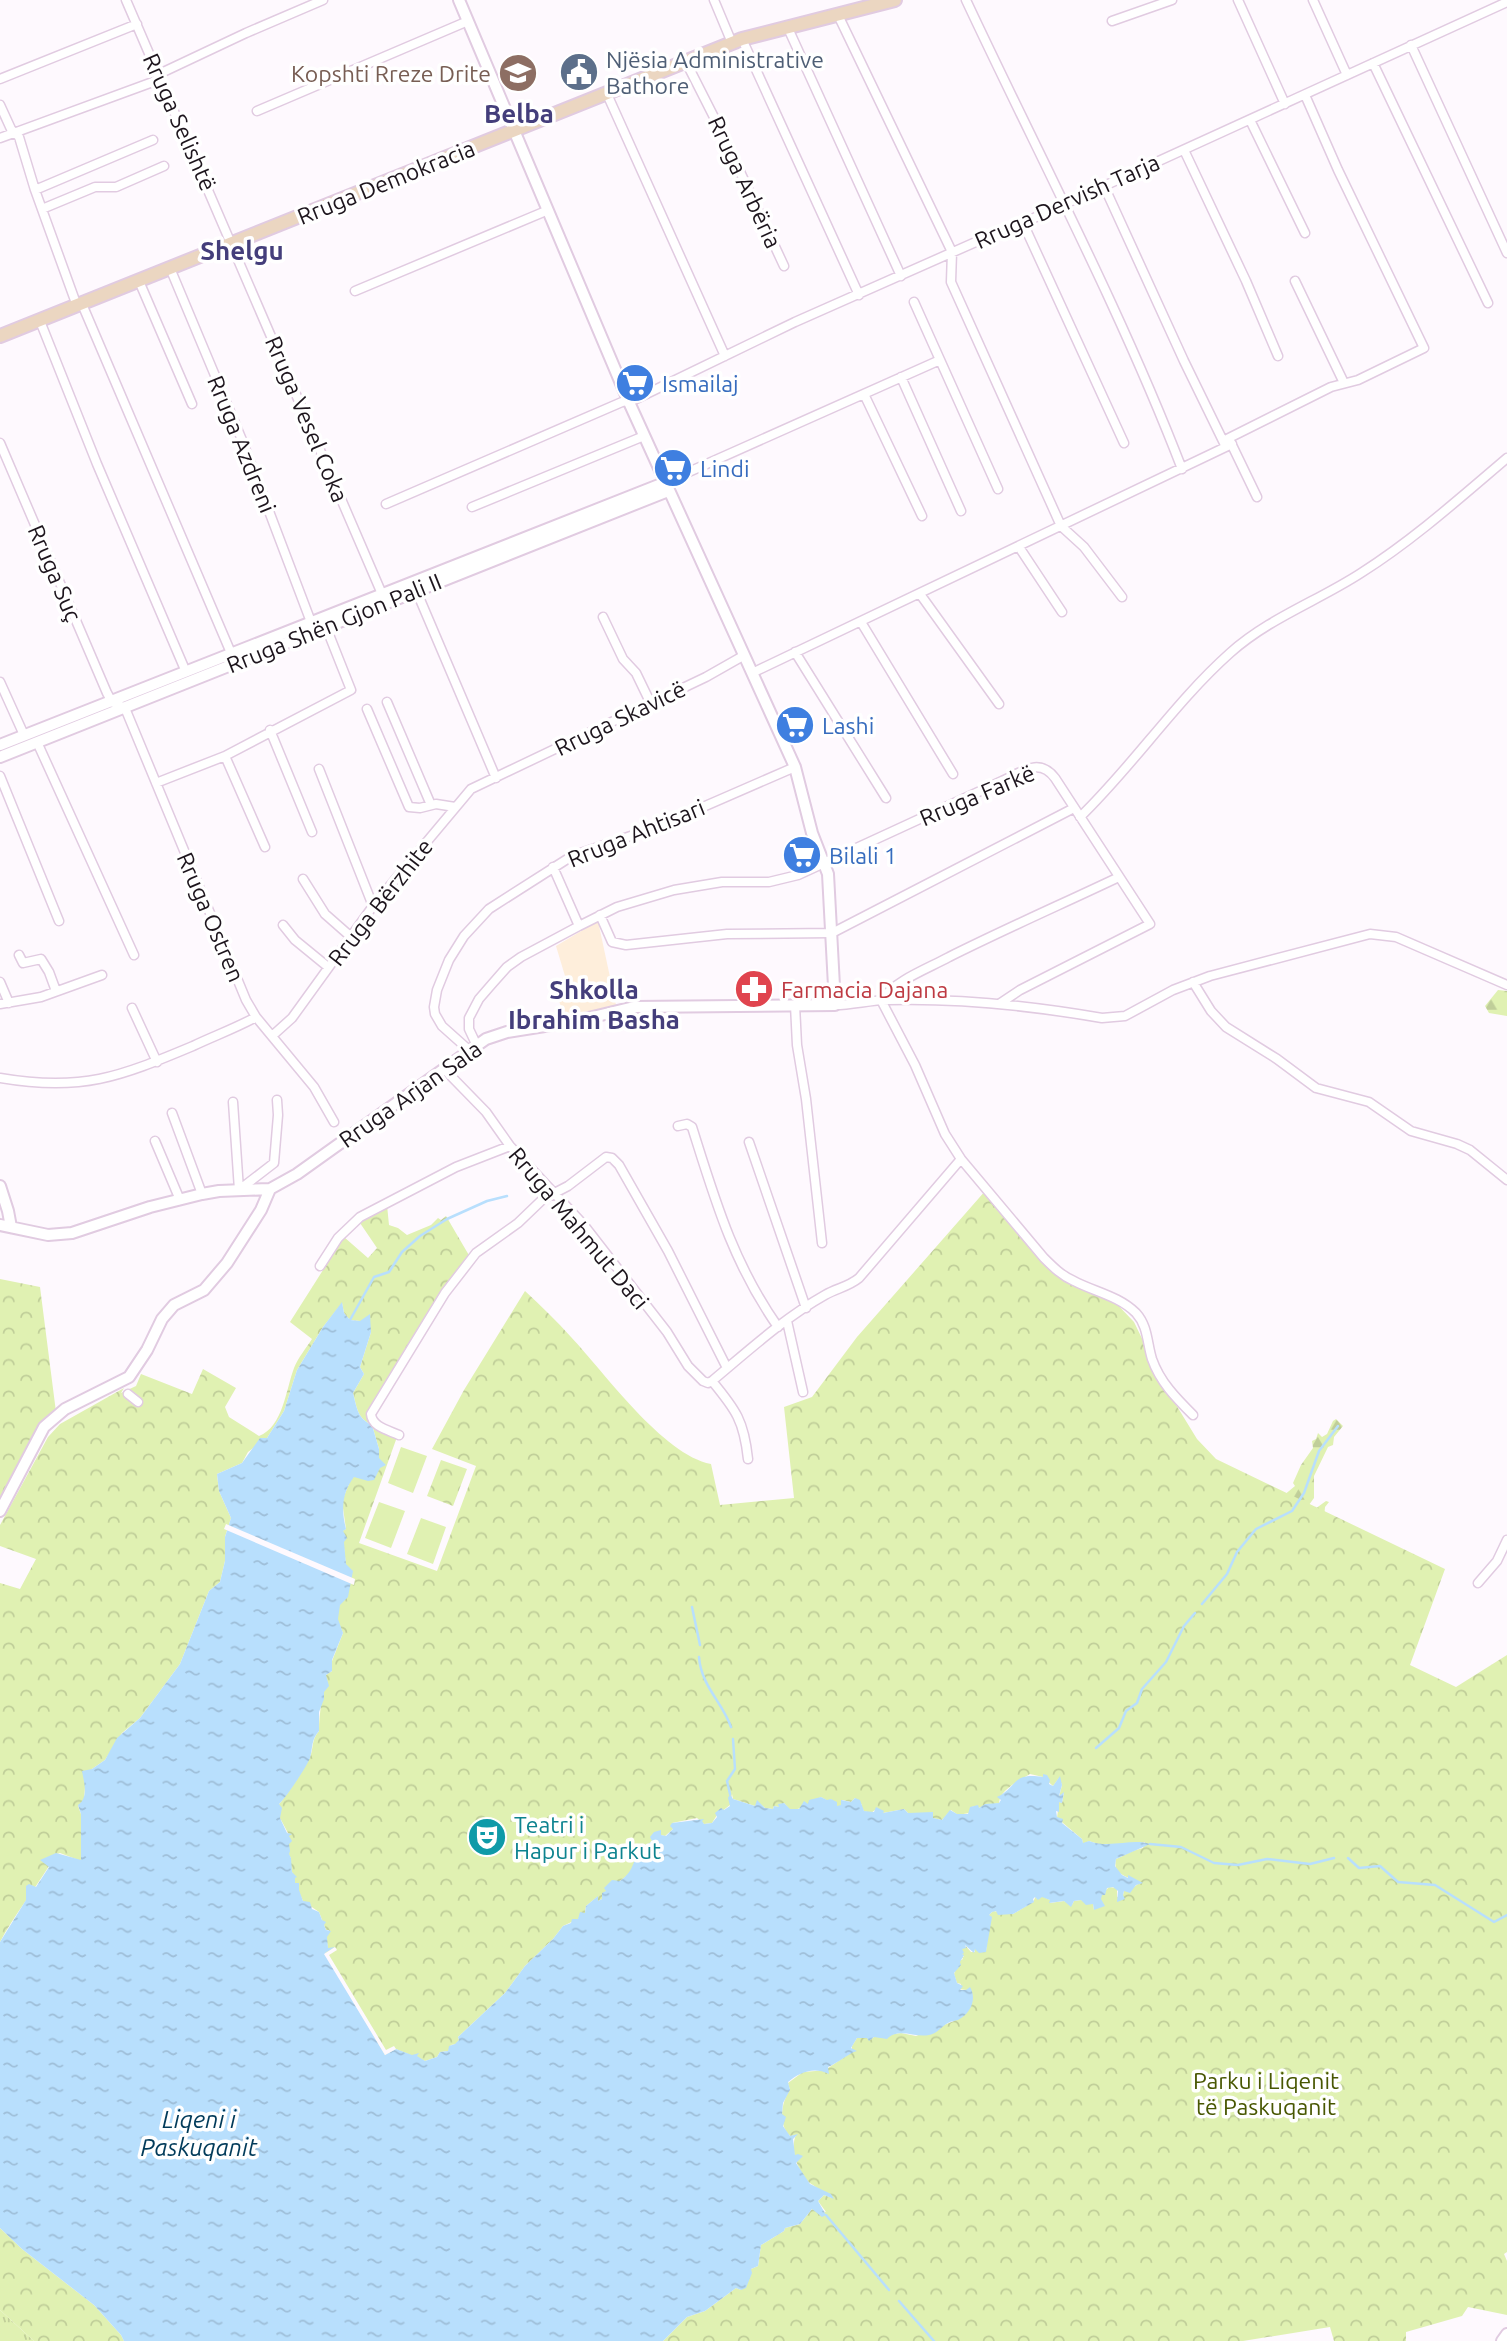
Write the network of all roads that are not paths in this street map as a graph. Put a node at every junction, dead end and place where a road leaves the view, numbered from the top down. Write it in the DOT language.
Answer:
graph roads {
  1 [pos="126,0"];
  2 [pos="323,0"];
  3 [pos="459,0"];
  4 [pos="713,0"];
  5 [pos="895,0"];
  6 [pos="966,0"];
  7 [pos="1172,0"];
  8 [pos="1238,0"];
  9 [pos="1313,0"];
  10 [pos="1507,2"];
  11 [pos="838,15"];
  12 [pos="468,21"];
  13 [pos="1112,22"];
  14 [pos="137,24"];
  15 [pos="787,26"];
  16 [pos="737,41"];
  17 [pos="1411,45"];
  18 [pos="686,62"];
  19 [pos="1373,63"];
  20 [pos="1347,75"];
  21 [pos="160,76"];
  22 [pos="0,79"];
  23 [pos="607,94"];
  24 [pos="1305,95"];
  25 [pos="1285,104"];
  26 [pos="0,105"];
  27 [pos="257,111"];
  28 [pos="1250,120"];
  29 [pos="16,132"];
  30 [pos="513,132"];
  31 [pos="0,138"];
  32 [pos="153,140"];
  33 [pos="1184,150"];
  34 [pos="164,166"];
  35 [pos="1104,186"];
  36 [pos="35,190"];
  37 [pos="1066,204"];
  38 [pos="42,209"];
  39 [pos="546,211"];
  40 [pos="1023,223"];
  41 [pos="1305,233"];
  42 [pos="232,243"];
  43 [pos="952,253"];
  44 [pos="1507,253"];
  45 [pos="784,266"];
  46 [pos="170,268"];
  47 [pos="901,276"];
  48 [pos="139,281"];
  49 [pos="1296,281"];
  50 [pos="355,291"];
  51 [pos="859,295"];
  52 [pos="914,302"];
  53 [pos="1488,303"];
  54 [pos="79,305"];
  55 [pos="40,321"];
  56 [pos="0,336"];
  57 [pos="725,356"];
  58 [pos="1278,356"];
  59 [pos="940,360"];
  60 [pos="901,377"];
  61 [pos="1344,383"];
  62 [pos="864,394"];
  63 [pos="628,400"];
  64 [pos="192,404"];
  65 [pos="644,436"];
  66 [pos="0,443"];
  67 [pos="1124,443"];
  68 [pos="1227,443"];
  69 [pos="1507,458"];
  70 [pos="1182,469"];
  71 [pos="666,487"];
  72 [pos="998,489"];
  73 [pos="1257,497"];
  74 [pos="386,503"];
  75 [pos="472,507"];
  76 [pos="961,511"];
  77 [pos="922,516"];
  78 [pos="1062,526"];
  79 [pos="1019,547"];
  80 [pos="416,590"];
  81 [pos="382,594"];
  82 [pos="920,594"];
  83 [pos="1122,597"];
  84 [pos="1062,612"];
  85 [pos="603,617"];
  86 [pos="311,622"];
  87 [pos="861,622"];
  88 [pos="326,626"];
  89 [pos="795,652"];
  90 [pos="231,653"];
  91 [pos="743,656"];
  92 [pos="186,672"];
  93 [pos="752,673"];
  94 [pos="0,682"];
  95 [pos="112,702"];
  96 [pos="387,702"];
  97 [pos="651,704"];
  98 [pos="999,704"];
  99 [pos="125,708"];
  100 [pos="367,709"];
  101 [pos="270,730"];
  102 [pos="24,735"];
  103 [pos="37,742"];
  104 [pos="0,744"];
  105 [pos="225,756"];
  106 [pos="0,757"];
  107 [pos="795,767"];
  108 [pos="318,769"];
  109 [pos="953,774"];
  110 [pos="0,776"];
  111 [pos="496,778"];
  112 [pos="156,783"];
  113 [pos="886,798"];
  114 [pos="431,805"];
  115 [pos="454,807"];
  116 [pos="1074,808"];
  117 [pos="1080,817"];
  118 [pos="312,831"];
  119 [pos="265,848"];
  120 [pos="824,862"];
  121 [pos="553,867"];
  122 [pos="1119,877"];
  123 [pos="303,879"];
  124 [pos="373,906"];
  125 [pos="600,915"];
  126 [pos="59,921"];
  127 [pos="283,925"];
  128 [pos="579,926"];
  129 [pos="832,933"];
  130 [pos="350,936"];
  131 [pos="19,955"];
  132 [pos="134,955"];
  133 [pos="328,967"];
  134 [pos="102,975"];
  135 [pos="0,982"];
  136 [pos="1193,982"];
  137 [pos="1507,985"];
  138 [pos="56,991"];
  139 [pos="881,1000"];
  140 [pos="5,1003"];
  141 [pos="999,1004"];
  142 [pos="795,1005"];
  143 [pos="835,1005"];
  144 [pos="132,1009"];
  145 [pos="256,1017"];
  146 [pos="272,1036"];
  147 [pos="473,1048"];
  148 [pos="157,1062"];
  149 [pos="444,1070"];
  150 [pos="0,1078"];
  151 [pos="277,1100"];
  152 [pos="233,1102"];
  153 [pos="172,1113"];
  154 [pos="334,1122"];
  155 [pos="678,1126"];
  156 [pos="155,1141"];
  157 [pos="749,1142"];
  158 [pos="510,1146"];
  159 [pos="961,1159"];
  160 [pos="1507,1180"];
  161 [pos="0,1186"];
  162 [pos="270,1189"];
  163 [pos="239,1190"];
  164 [pos="255,1191"];
  165 [pos="554,1193"];
  166 [pos="202,1194"];
  167 [pos="180,1200"];
  168 [pos="253,1223"];
  169 [pos="5,1226"];
  170 [pos="822,1243"];
  171 [pos="320,1266"];
  172 [pos="806,1308"];
  173 [pos="787,1321"];
  174 [pos="778,1327"];
  175 [pos="727,1368"];
  176 [pos="712,1381"];
  177 [pos="803,1392"];
  178 [pos="128,1394"];
  179 [pos="138,1402"];
  180 [pos="1193,1415"];
  181 [pos="399,1435"];
  182 [pos="748,1459"];
  183 [pos="0,1511"];
  184 [pos="1507,1540"];
  185 [pos="1478,1583"];
  186 [pos="1507,2334"];
  187 [pos="1502,2341"];
  1 -- 14 [label="street, Rruga Selishtë"];
  2 -- 21 [label="street"];
  3 -- 12 [label="street"];
  4 -- 16 [label="street"];
  5 -- 11 [label="main road, Rruga Demokracia"];
  6 -- 37 [label="street"];
  7 -- 13 [label="street"];
  8 -- 25 [label="street"];
  9 -- 20 [label="street"];
  10 -- 17 [label="street, Rruga Dervish Tarja"];
  11 -- 15 [label="main road, Rruga Demokracia"];
  11 -- 43 [label="street"];
  12 -- 27 [label="street"];
  12 -- 30 [label="street"];
  14 -- 21 [label="street, Rruga Selishtë"];
  14 -- 22 [label="street"];
  15 -- 16 [label="main road, Rruga Demokracia"];
  15 -- 47 [label="street"];
  16 -- 18 [label="main road, Rruga Demokracia"];
  16 -- 51 [label="street"];
  17 -- 19 [label="street, Rruga Dervish Tarja"];
  17 -- 44 [label="street"];
  18 -- 23 [label="main road, Rruga Demokracia"];
  18 -- 45 [label="street, Rruga Arbëria"];
  19 -- 20 [label="street, Rruga Dervish Tarja"];
  19 -- 53 [label="street"];
  20 -- 24 [label="street, Rruga Dervish Tarja"];
  21 -- 29 [label="street"];
  21 -- 42 [label="street, Rruga Selishtë"];
  23 -- 30 [label="main road, Rruga Demokracia"];
  23 -- 57 [label="street"];
  24 -- 25 [label="street, Rruga Dervish Tarja"];
  24 -- 61 [label="street"];
  25 -- 28 [label="street, Rruga Dervish Tarja"];
  26 -- 29 [label="street"];
  28 -- 33 [label="street, Rruga Dervish Tarja"];
  28 -- 41 [label="street"];
  29 -- 31 [label="street"];
  29 -- 36 [label="street"];
  30 -- 39 [label="street"];
  30 -- 42 [label="main road, Rruga Demokracia"];
  32 -- 36 [label="street"];
  33 -- 35 [label="street, Rruga Dervish Tarja"];
  33 -- 58 [label="street"];
  34 -- 38 [label="street"];
  35 -- 37 [label="street, Rruga Dervish Tarja"];
  35 -- 68 [label="street"];
  36 -- 38 [label="street"];
  37 -- 40 [label="street, Rruga Dervish Tarja"];
  37 -- 70 [label="street"];
  38 -- 54 [label="street"];
  39 -- 50 [label="street"];
  39 -- 63 [label="street"];
  40 -- 43 [label="street, Rruga Dervish Tarja"];
  40 -- 67 [label="street"];
  42 -- 46 [label="main road, Rruga Demokracia"];
  42 -- 81 [label="street, Rruga Vesel Coka"];
  43 -- 47 [label="street, Rruga Dervish Tarja"];
  43 -- 78 [label="street"];
  46 -- 48 [label="main road, Rruga Demokracia"];
  46 -- 86 [label="street, Rruga Azdreni"];
  47 -- 51 [label="street, Rruga Dervish Tarja"];
  48 -- 54 [label="main road, Rruga Demokracia"];
  48 -- 64 [label="street, Rruga Azdreni"];
  49 -- 61 [label="street"];
  51 -- 57 [label="street, Rruga Dervish Tarja"];
  52 -- 59 [label="street"];
  54 -- 55 [label="main road, Rruga Demokracia"];
  54 -- 90 [label="street"];
  55 -- 56 [label="main road, Rruga Demokracia"];
  55 -- 92 [label="street"];
  57 -- 63 [label="street, Rruga Dervish Tarja"];
  59 -- 60 [label="street"];
  59 -- 72 [label="street"];
  60 -- 62 [label="street"];
  60 -- 76 [label="street"];
  61 -- 68 [label="street"];
  62 -- 71 [label="street"];
  62 -- 77 [label="street"];
  63 -- 65 [label="street"];
  63 -- 74 [label="street, Rruga Dervish Tarja"];
  65 -- 71 [label="street"];
  65 -- 75 [label="street"];
  66 -- 95 [label="street, Rruga Suç"];
  68 -- 70 [label="street"];
  68 -- 73 [label="street"];
  69 -- 117 [label="street"];
  70 -- 78 [label="street"];
  71 -- 80 [label="street, Rruga Shën Gjon Pali II"];
  71 -- 81 [label="street, Rruga Shën Gjon Pali II"];
  71 -- 91 [label="street"];
  78 -- 79 [label="street"];
  78 -- 83 [label="street"];
  79 -- 82 [label="street"];
  79 -- 84 [label="street"];
  80 -- 88 [label="street, Rruga Shën Gjon Pali II"];
  80 -- 111 [label="street"];
  81 -- 86 [label="street, Rruga Shën Gjon Pali II"];
  82 -- 87 [label="street"];
  82 -- 98 [label="street"];
  85 -- 97 [label="street"];
  86 -- 90 [label="street, Rruga Shën Gjon Pali II"];
  87 -- 89 [label="street"];
  87 -- 109 [label="street"];
  88 -- 99 [label="street, Rruga Shën Gjon Pali II"];
  88 -- 101 [label="street"];
  89 -- 93 [label="street"];
  89 -- 113 [label="street"];
  90 -- 92 [label="street, Rruga Shën Gjon Pali II"];
  91 -- 93 [label="street"];
  91 -- 97 [label="street, Rruga Skavicë"];
  92 -- 95 [label="street, Rruga Shën Gjon Pali II"];
  93 -- 107 [label="street"];
  94 -- 102 [label="street"];
  95 -- 99 [label="street"];
  95 -- 102 [label="street, Rruga Shën Gjon Pali II"];
  96 -- 114 [label="street"];
  97 -- 111 [label="street, Rruga Skavicë"];
  99 -- 103 [label="street, Rruga Shën Gjon Pali II"];
  99 -- 112 [label="street, Rruga Ostren"];
  100 -- 114 [label="street"];
  101 -- 105 [label="street"];
  101 -- 118 [label="street"];
  102 -- 104 [label="street, Rruga Shën Gjon Pali II"];
  103 -- 106 [label="street, Rruga Shën Gjon Pali II"];
  103 -- 132 [label="street"];
  105 -- 112 [label="street"];
  105 -- 119 [label="street"];
  107 -- 120 [label="street"];
  107 -- 121 [label="street, Rruga Ahtisari"];
  108 -- 124 [label="street"];
  110 -- 126 [label="street"];
  111 -- 115 [label="street, Rruga Bërzhite"];
  112 -- 145 [label="street, Rruga Ostren"];
  114 -- 115 [label="street"];
  115 -- 124 [label="street, Rruga Bërzhite"];
  116 -- 117 [label="street, Rruga Farkë"];
  116 -- 120 [label="street, Rruga Farkë"];
  116 -- 129 [label="street"];
  117 -- 122 [label="street, Rruga Farkë"];
  120 -- 125 [label="street, Rruga Farkë"];
  120 -- 129 [label="street"];
  121 -- 128 [label="street"];
  121 -- 147 [label="street, Rruga Ahtisari"];
  122 -- 139 [label="street"];
  122 -- 141 [label="street, Rruga Farkë"];
  123 -- 130 [label="street"];
  124 -- 130 [label="street, Rruga Bërzhite"];
  125 -- 128 [label="street, Rruga Farkë"];
  125 -- 129 [label="street"];
  127 -- 133 [label="street"];
  128 -- 147 [label="street, Rruga Farkë"];
  129 -- 143 [label="street"];
  130 -- 133 [label="street, Rruga Bërzhite"];
  131 -- 138 [label="street"];
  133 -- 146 [label="street, Rruga Bërzhite"];
  134 -- 138 [label="street"];
  135 -- 140 [label="street"];
  136 -- 137 [label="street"];
  136 -- 141 [label="street"];
  136 -- 160 [label="street"];
  138 -- 140 [label="street"];
  139 -- 141 [label="street"];
  139 -- 143 [label="street"];
  139 -- 159 [label="street"];
  142 -- 143 [label="street, Rruga Arjan Sala"];
  142 -- 147 [label="street, Rruga Arjan Sala"];
  142 -- 170 [label="street"];
  144 -- 148 [label="street"];
  145 -- 146 [label="street, Rruga Ostren"];
  145 -- 148 [label="street"];
  146 -- 154 [label="street, Rruga Ostren"];
  147 -- 149 [label="street, Rruga Arjan Sala"];
  148 -- 150 [label="street"];
  149 -- 158 [label="street, Rruga Mahmut Daci"];
  149 -- 162 [label="street, Rruga Arjan Sala"];
  151 -- 163 [label="street"];
  152 -- 163 [label="street"];
  153 -- 166 [label="street"];
  155 -- 174 [label="street"];
  156 -- 167 [label="street"];
  157 -- 172 [label="street"];
  158 -- 165 [label="street, Rruga Mahmut Daci"];
  158 -- 171 [label="street"];
  159 -- 172 [label="street"];
  159 -- 180 [label="street"];
  161 -- 169 [label="street"];
  162 -- 164 [label="street, Rruga Arjan Sala"];
  162 -- 168 [label="street"];
  163 -- 164 [label="street, Rruga Arjan Sala"];
  163 -- 166 [label="street, Rruga Arjan Sala"];
  164 -- 168 [label="street"];
  165 -- 175 [label="street"];
  165 -- 176 [label="street, Rruga Mahmut Daci"];
  165 -- 181 [label="street"];
  166 -- 167 [label="street, Rruga Arjan Sala"];
  167 -- 169 [label="street, Rruga Arjan Sala"];
  168 -- 183 [label="street"];
  172 -- 173 [label="street"];
  173 -- 174 [label="street"];
  173 -- 177 [label="street"];
  174 -- 175 [label="street"];
  175 -- 176 [label="street"];
  176 -- 182 [label="street, Rruga Mahmut Daci"];
  178 -- 179 [label="street"];
  184 -- 185 [label="street"];
  186 -- 187 [label="street"];
}
